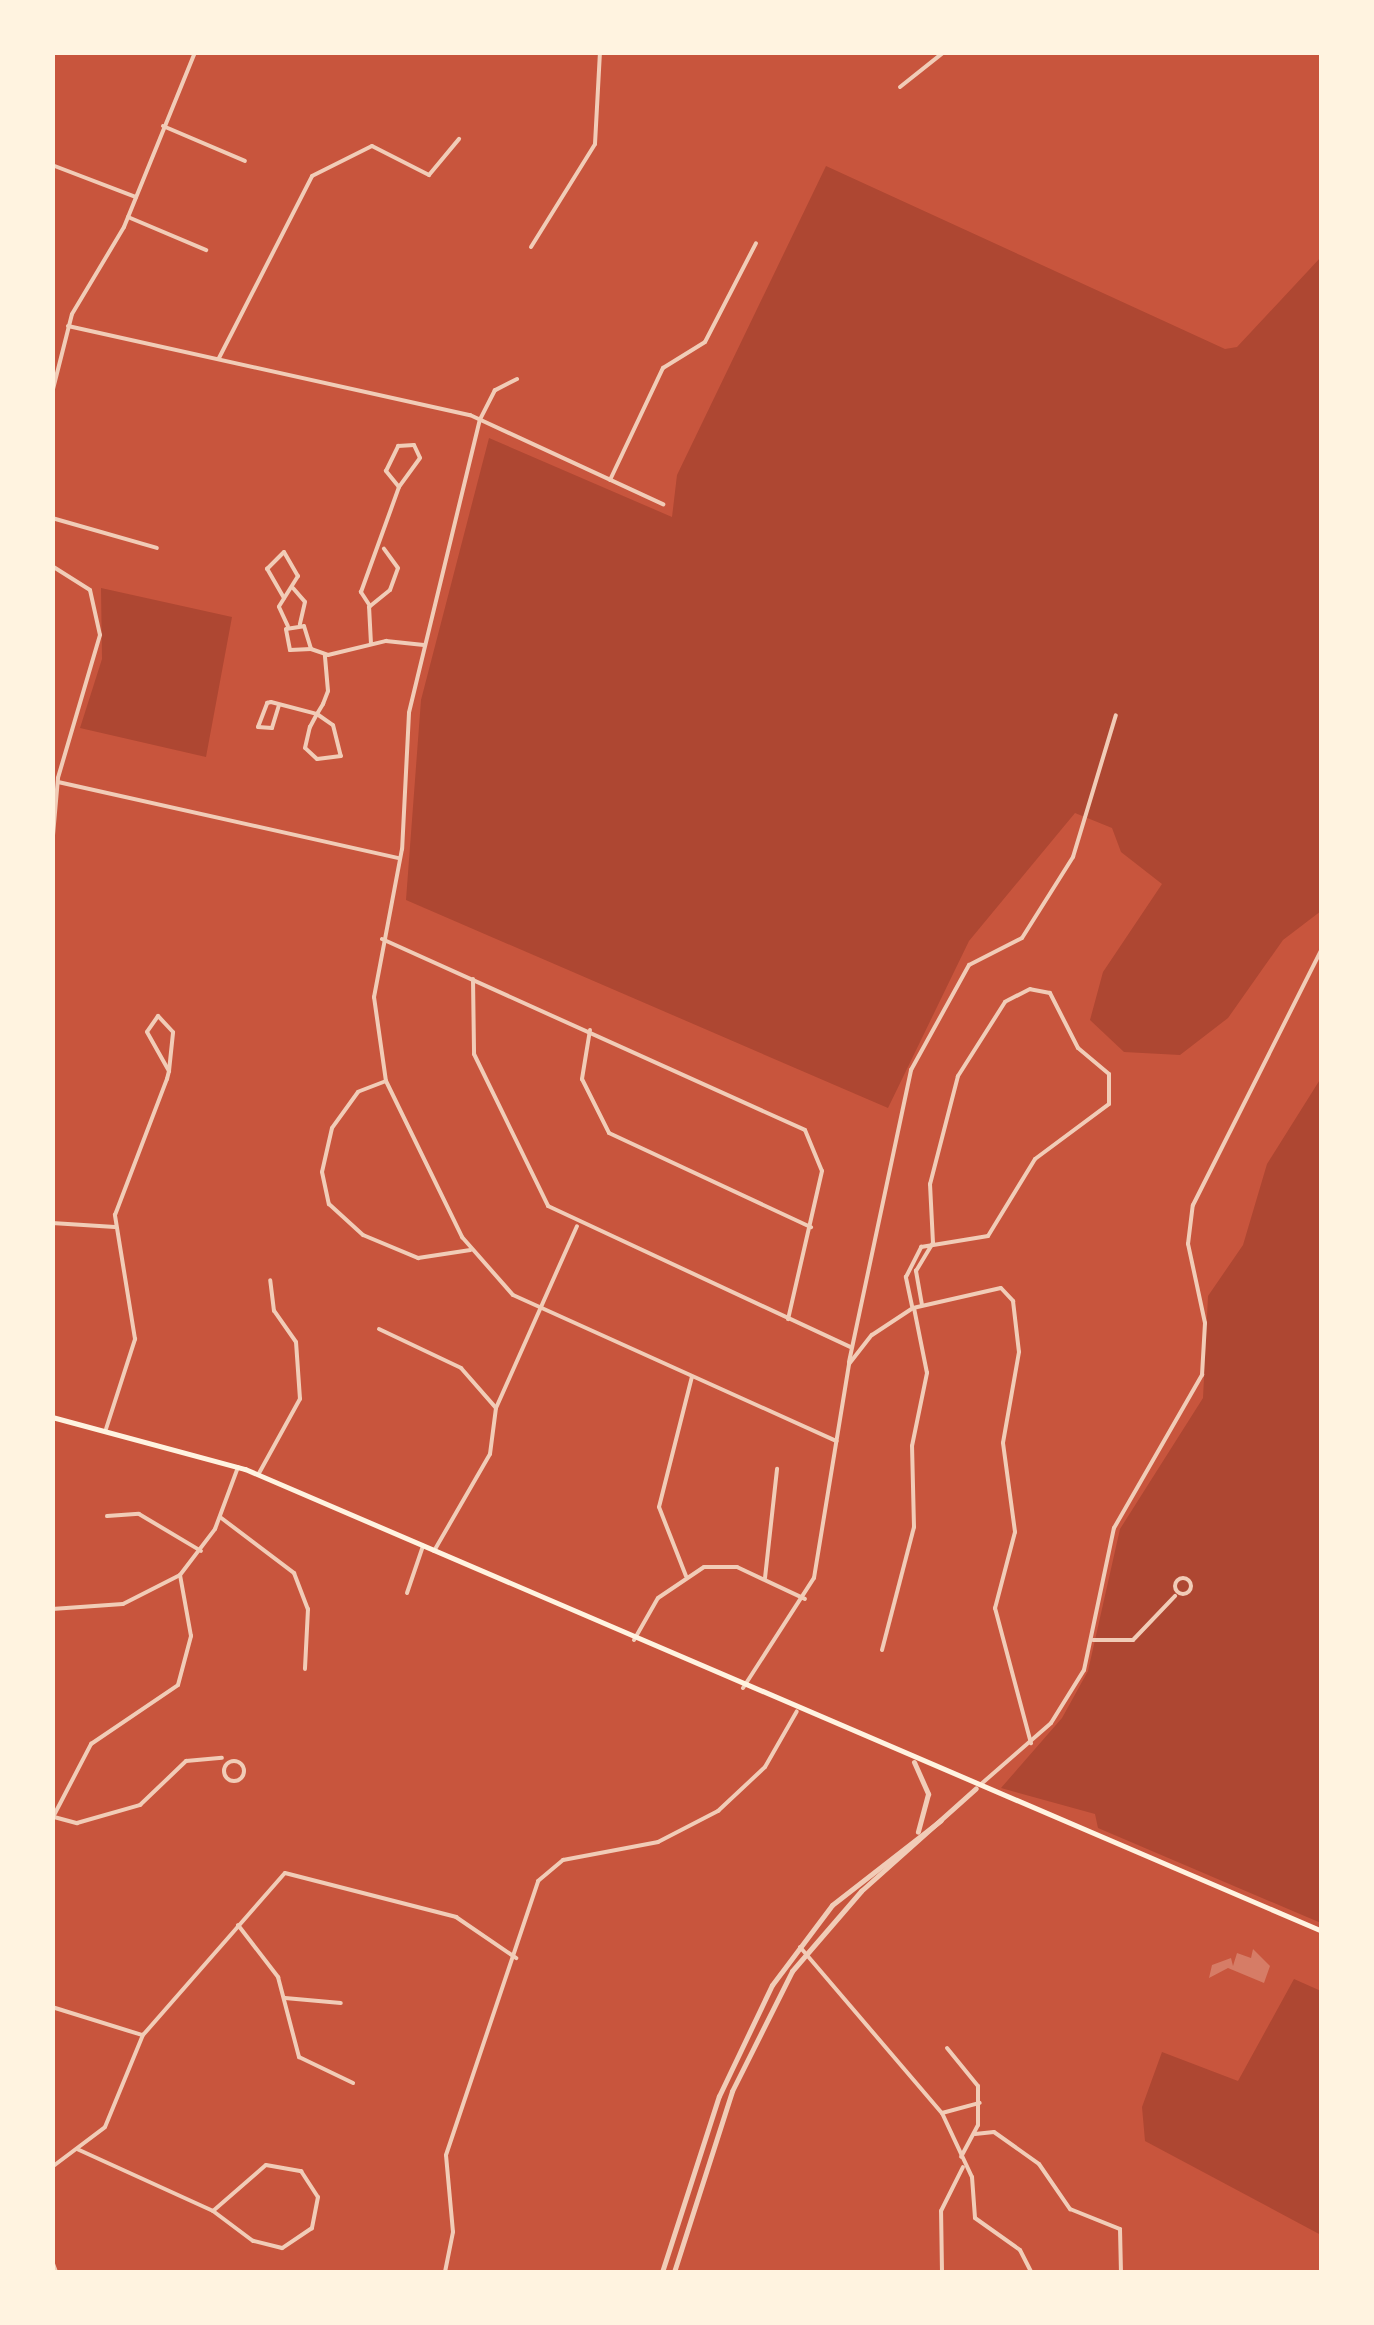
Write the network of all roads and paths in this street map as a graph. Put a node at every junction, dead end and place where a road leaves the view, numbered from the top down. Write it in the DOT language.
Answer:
graph roads {
  1 [pos="196,52"];
  2 [pos="600,52"];
  3 [pos="944,52"];
  4 [pos="900,87"];
  5 [pos="163,126"];
  6 [pos="459,140"];
  7 [pos="246,162"];
  8 [pos="52,165"];
  9 [pos="136,197"];
  10 [pos="128,217"];
  11 [pos="756,242"];
  12 [pos="532,246"];
  13 [pos="206,250"];
  14 [pos="68,326"];
  15 [pos="219,358"];
  16 [pos="517,378"];
  17 [pos="53,392"];
  18 [pos="480,420"];
  19 [pos="610,480"];
  20 [pos="399,487"];
  21 [pos="663,504"];
  22 [pos="52,518"];
  23 [pos="156,548"];
  24 [pos="382,548"];
  25 [pos="52,566"];
  26 [pos="293,588"];
  27 [pos="284,598"];
  28 [pos="370,606"];
  29 [pos="300,624"];
  30 [pos="288,626"];
  31 [pos="371,644"];
  32 [pos="424,645"];
  33 [pos="311,649"];
  34 [pos="325,655"];
  35 [pos="279,705"];
  36 [pos="317,714"];
  37 [pos="1116,716"];
  38 [pos="58,782"];
  39 [pos="52,846"];
  40 [pos="400,858"];
  41 [pos="382,939"];
  42 [pos="1322,949"];
  43 [pos="474,979"];
  44 [pos="590,1030"];
  45 [pos="169,1071"];
  46 [pos="386,1080"];
  47 [pos="52,1223"];
  48 [pos="577,1226"];
  49 [pos="114,1227"];
  50 [pos="812,1227"];
  51 [pos="933,1244"];
  52 [pos="470,1250"];
  53 [pos="917,1251"];
  54 [pos="922,1256"];
  55 [pos="906,1274"];
  56 [pos="916,1278"];
  57 [pos="270,1280"];
  58 [pos="918,1297"];
  59 [pos="910,1300"];
  60 [pos="922,1305"];
  61 [pos="536,1308"];
  62 [pos="914,1308"];
  63 [pos="788,1319"];
  64 [pos="378,1329"];
  65 [pos="851,1347"];
  66 [pos="849,1364"];
  67 [pos="692,1377"];
  68 [pos="496,1408"];
  69 [pos="52,1417"];
  70 [pos="106,1429"];
  71 [pos="837,1441"];
  72 [pos="238,1467"];
  73 [pos="776,1469"];
  74 [pos="258,1475"];
  75 [pos="107,1516"];
  76 [pos="220,1517"];
  77 [pos="423,1546"];
  78 [pos="200,1551"];
  79 [pos="434,1551"];
  80 [pos="180,1575"];
  81 [pos="686,1576"];
  82 [pos="765,1578"];
  83 [pos="408,1593"];
  84 [pos="1175,1596"];
  85 [pos="805,1598"];
  86 [pos="52,1608"];
  87 [pos="634,1640"];
  88 [pos="1093,1640"];
  89 [pos="882,1650"];
  90 [pos="305,1669"];
  91 [pos="743,1688"];
  92 [pos="797,1712"];
  93 [pos="1031,1742"];
  94 [pos="222,1758"];
  95 [pos="914,1762"];
  96 [pos="976,1788"];
  97 [pos="53,1818"];
  98 [pos="944,1818"];
  99 [pos="918,1832"];
  100 [pos="238,1926"];
  101 [pos="1322,1931"];
  102 [pos="798,1946"];
  103 [pos="807,1951"];
  104 [pos="518,1959"];
  105 [pos="285,1998"];
  106 [pos="341,2002"];
  107 [pos="52,2007"];
  108 [pos="143,2036"];
  109 [pos="948,2048"];
  110 [pos="352,2083"];
  111 [pos="980,2103"];
  112 [pos="942,2114"];
  113 [pos="975,2134"];
  114 [pos="76,2149"];
  115 [pos="960,2157"];
  116 [pos="52,2167"];
  117 [pos="962,2167"];
  118 [pos="213,2212"];
  119 [pos="52,2261"];
  120 [pos="56,2272"];
  121 [pos="445,2272"];
  122 [pos="662,2272"];
  123 [pos="674,2272"];
  124 [pos="942,2272"];
  125 [pos="1031,2272"];
  126 [pos="1121,2272"];
  1 -- 5 [label="street"];
  2 -- 12 [label="street"];
  3 -- 4 [label="street"];
  5 -- 7 [label="street"];
  5 -- 9 [label="street"];
  6 -- 15 [label="street"];
  8 -- 9 [label="street"];
  9 -- 10 [label="street"];
  10 -- 13 [label="street"];
  10 -- 14 [label="street"];
  11 -- 19 [label="street"];
  14 -- 15 [label="street"];
  14 -- 17 [label="street"];
  15 -- 18 [label="street"];
  16 -- 18 [label="street"];
  18 -- 19 [label="street"];
  18 -- 32 [label="street"];
  19 -- 21 [label="street"];
  20 -- 20 [label="street"];
  20 -- 24 [label="street"];
  22 -- 23 [label="street"];
  24 -- 28 [label="street"];
  24 -- 28 [label="street"];
  25 -- 38 [label="street"];
  26 -- 27 [label="street"];
  26 -- 27 [label="street"];
  26 -- 29 [label="street"];
  27 -- 30 [label="street"];
  28 -- 31 [label="street"];
  29 -- 30 [label="street"];
  29 -- 33 [label="street"];
  30 -- 33 [label="street"];
  31 -- 32 [label="street"];
  31 -- 34 [label="street"];
  32 -- 40 [label="street"];
  33 -- 34 [label="street"];
  34 -- 36 [label="street"];
  35 -- 35 [label="street"];
  35 -- 36 [label="street"];
  36 -- 36 [label="street"];
  37 -- 65 [label="street"];
  38 -- 39 [label="street"];
  38 -- 40 [label="street"];
  40 -- 41 [label="street"];
  41 -- 43 [label="street"];
  41 -- 46 [label="street"];
  42 -- 88 [label="street"];
  43 -- 44 [label="street"];
  43 -- 48 [label="street"];
  44 -- 50 [label="street"];
  44 -- 50 [label="street"];
  45 -- 45 [label="street"];
  45 -- 49 [label="street"];
  46 -- 52 [label="street"];
  46 -- 52 [label="street"];
  47 -- 49 [label="street"];
  48 -- 61 [label="street"];
  48 -- 63 [label="street"];
  49 -- 70 [label="street"];
  50 -- 63 [label="street"];
  51 -- 51 [label="street"];
  51 -- 53 [label="street"];
  51 -- 54 [label="street"];
  52 -- 61 [label="street"];
  53 -- 54 [label="street"];
  53 -- 55 [label="street"];
  54 -- 56 [label="street"];
  55 -- 56 [label="street"];
  55 -- 59 [label="street"];
  56 -- 58 [label="street"];
  57 -- 74 [label="street"];
  58 -- 59 [label="street"];
  58 -- 60 [label="street"];
  59 -- 62 [label="street"];
  60 -- 62 [label="street"];
  60 -- 93 [label="street"];
  61 -- 67 [label="street"];
  61 -- 68 [label="street"];
  62 -- 66 [label="street"];
  62 -- 89 [label="street"];
  63 -- 65 [label="street"];
  64 -- 68 [label="street"];
  65 -- 66 [label="street"];
  66 -- 71 [label="street"];
  67 -- 71 [label="street"];
  67 -- 81 [label="street"];
  68 -- 79 [label="street"];
  69 -- 70 [label="main road"];
  70 -- 72 [label="main road"];
  71 -- 85 [label="street"];
  72 -- 74 [label="main road"];
  72 -- 76 [label="street"];
  73 -- 82 [label="street"];
  74 -- 77 [label="main road"];
  75 -- 78 [label="street"];
  76 -- 78 [label="street"];
  76 -- 90 [label="street"];
  77 -- 79 [label="main road"];
  77 -- 83 [label="street"];
  78 -- 80 [label="street"];
  79 -- 87 [label="main road"];
  80 -- 86 [label="street"];
  80 -- 97 [label="street"];
  81 -- 82 [label="street"];
  81 -- 87 [label="street"];
  82 -- 85 [label="street"];
  84 -- 88 [label="street"];
  85 -- 91 [label="street"];
  87 -- 91 [label="main road"];
  88 -- 93 [label="street"];
  91 -- 92 [label="main road"];
  92 -- 95 [label="main road"];
  92 -- 104 [label="street"];
  93 -- 96 [label="street"];
  94 -- 94 [label="street"];
  94 -- 97 [label="street"];
  95 -- 96 [label="main road"];
  95 -- 99 [label="street"];
  96 -- 98 [label="street"];
  96 -- 101 [label="main road"];
  98 -- 99 [label="street"];
  98 -- 103 [label="street"];
  99 -- 102 [label="street"];
  100 -- 104 [label="street"];
  100 -- 105 [label="street"];
  100 -- 108 [label="street"];
  102 -- 103 [label="street"];
  102 -- 122 [label="street"];
  103 -- 112 [label="street"];
  103 -- 123 [label="street"];
  104 -- 121 [label="street"];
  105 -- 106 [label="street"];
  105 -- 110 [label="street"];
  107 -- 108 [label="street"];
  108 -- 114 [label="street"];
  109 -- 111 [label="street"];
  111 -- 112 [label="street"];
  111 -- 113 [label="street"];
  112 -- 115 [label="street"];
  113 -- 115 [label="street"];
  113 -- 126 [label="street"];
  114 -- 116 [label="street"];
  114 -- 118 [label="street"];
  115 -- 117 [label="street"];
  117 -- 124 [label="street"];
  117 -- 125 [label="street"];
  118 -- 118 [label="street"];
  119 -- 120 [label="street"];
}
